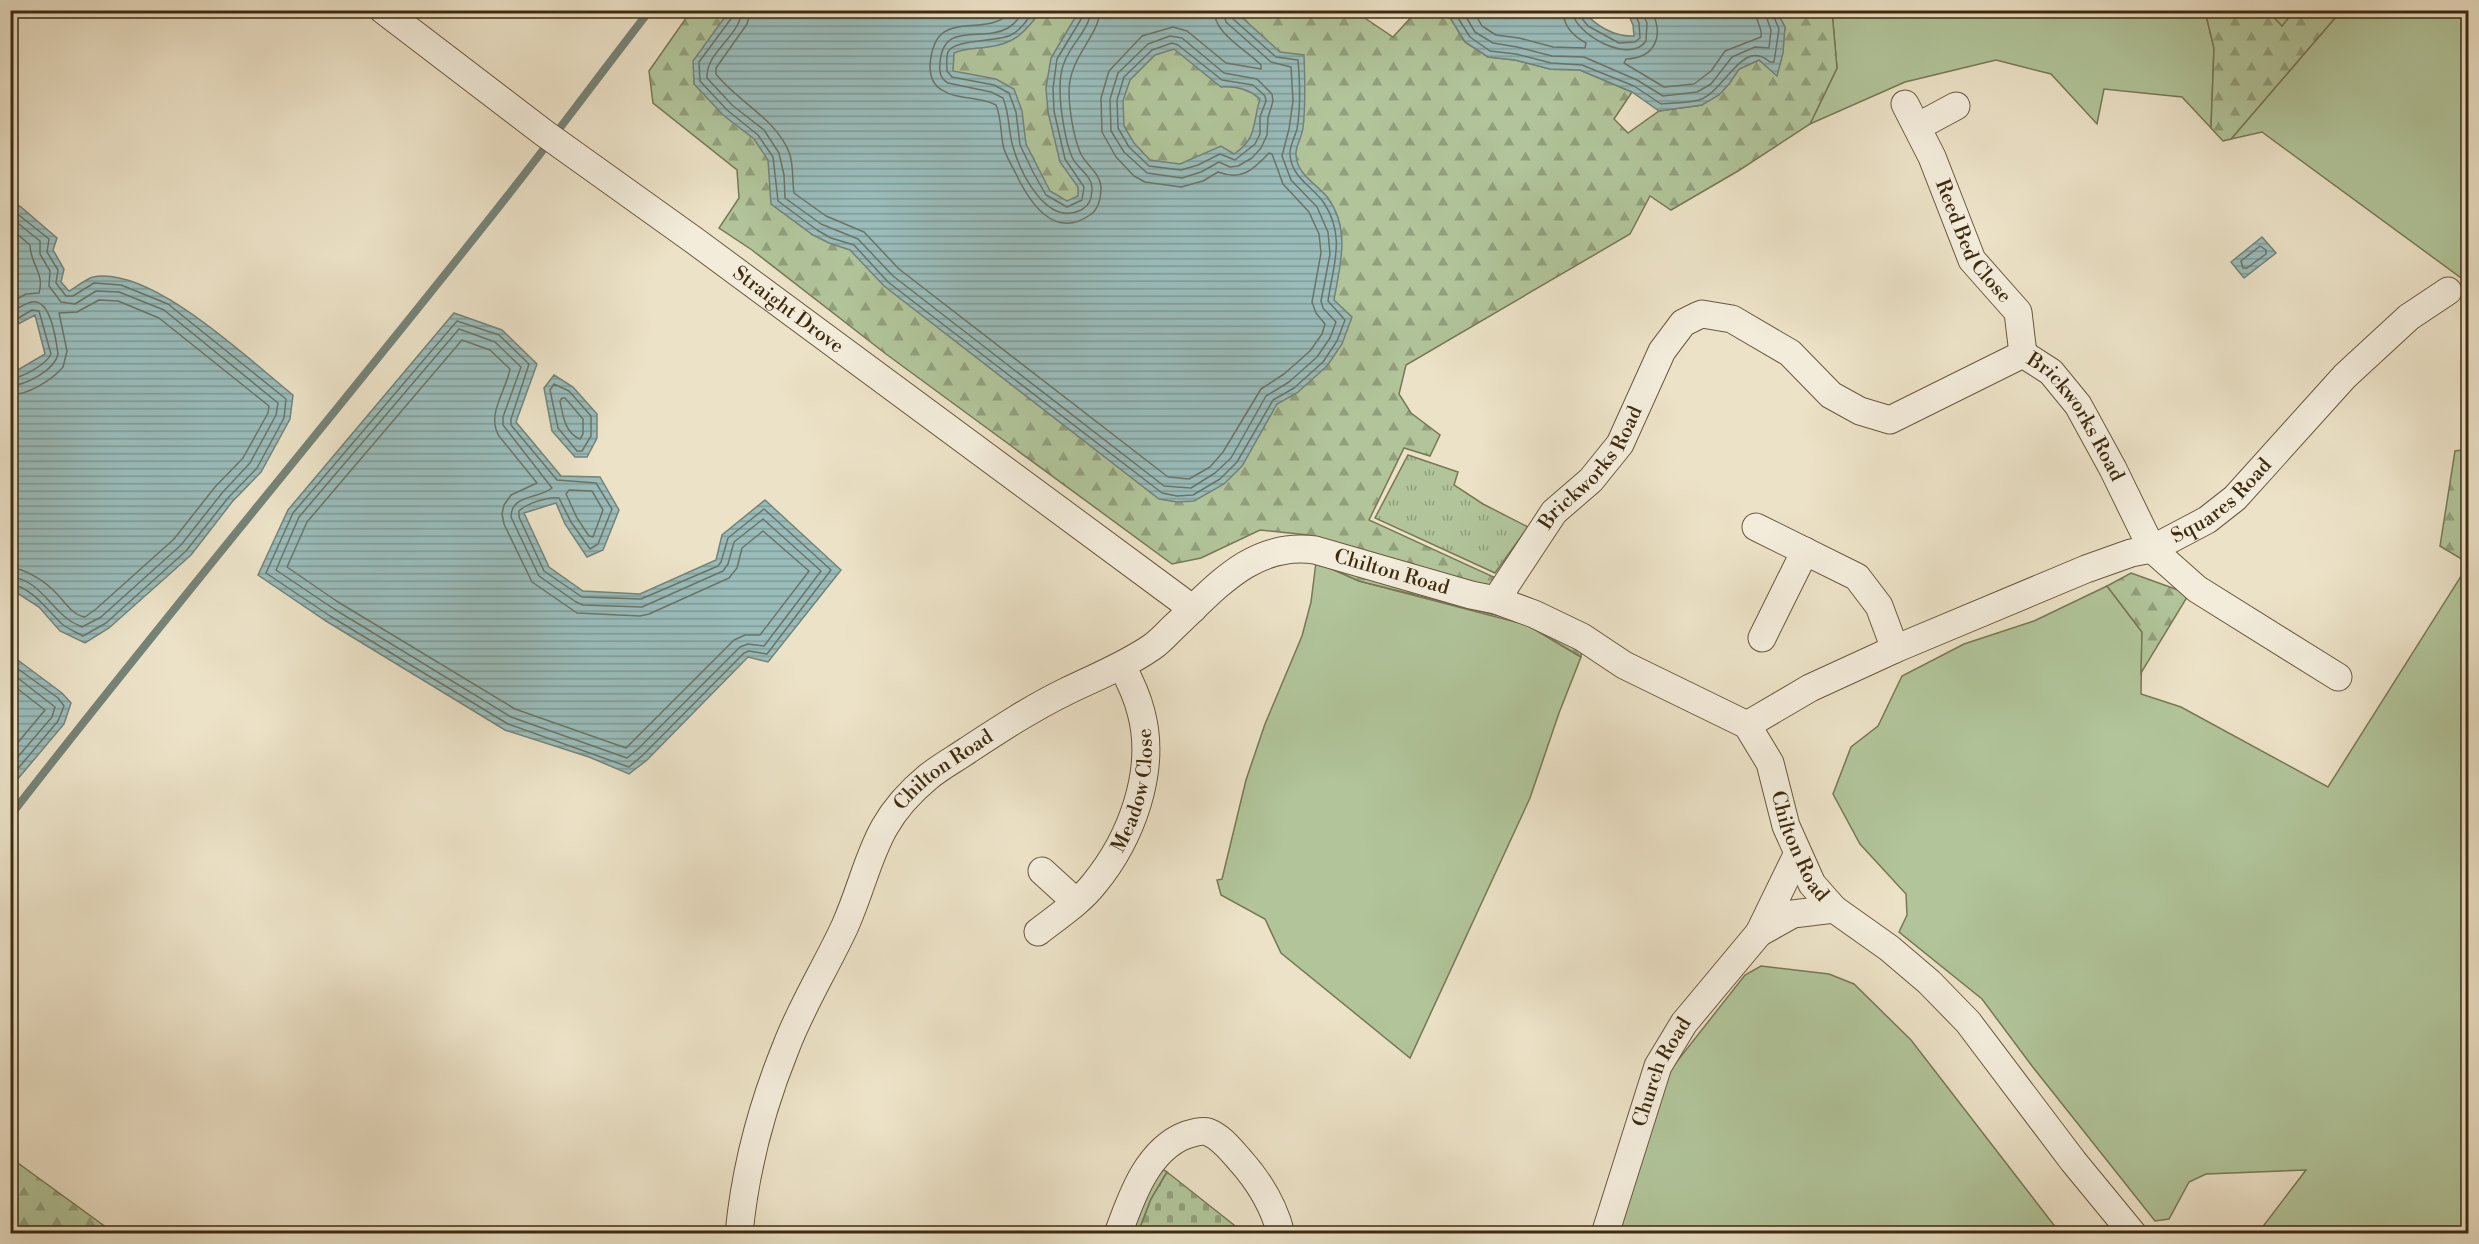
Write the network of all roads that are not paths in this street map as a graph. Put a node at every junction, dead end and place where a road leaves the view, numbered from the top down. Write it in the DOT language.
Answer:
graph roads {
  1 [pos="383,10"];
  2 [pos="1956,106"];
  3 [pos="2448,291"];
  4 [pos="2023,354"];
  5 [pos="1756,527"];
  6 [pos="2152,549"];
  7 [pos="1804,551"];
  8 [pos="1496,600"];
  9 [pos="1193,609"];
  10 [pos="1762,638"];
  11 [pos="1895,650"];
  12 [pos="1122,666"];
  13 [pos="2338,677"];
  14 [pos="1747,725"];
  15 [pos="1797,855"];
  16 [pos="1042,871"];
  17 [pos="1076,902"];
  18 [pos="1834,909"];
  19 [pos="1038,932"];
  20 [pos="1759,933"];
  21 [pos="740,1233"];
  22 [pos="1118,1233"];
  23 [pos="1281,1233"];
  24 [pos="1605,1233"];
  25 [pos="2133,1233"];
  1 -- 9 [label="street, Straight Drove"];
  2 -- 4 [label="street, Reed Bed Close"];
  3 -- 6 [label="street, Squares Road"];
  4 -- 6 [label="street, Brickworks Road"];
  4 -- 8 [label="street, Brickworks Road"];
  5 -- 7 [label="street"];
  6 -- 11 [label="street"];
  6 -- 13 [label="street, Squares Road"];
  7 -- 10 [label="street"];
  7 -- 11 [label="street"];
  8 -- 9 [label="street, Chilton Road"];
  8 -- 14 [label="street, Chilton Road"];
  9 -- 12 [label="street, Chilton Road"];
  11 -- 14 [label="street"];
  12 -- 17 [label="street, Meadow Close"];
  12 -- 21 [label="street, Chilton Road"];
  14 -- 15 [label="street, Chilton Road"];
  15 -- 18 [label="street, Chilton Road"];
  15 -- 20 [label="street, Church Road"];
  16 -- 17 [label="street"];
  17 -- 19 [label="street, Meadow Close"];
  18 -- 20 [label="street, Church Road"];
  18 -- 25 [label="street, Chilton Road"];
  20 -- 24 [label="street, Church Road"];
  22 -- 23 [label="street"];
}
